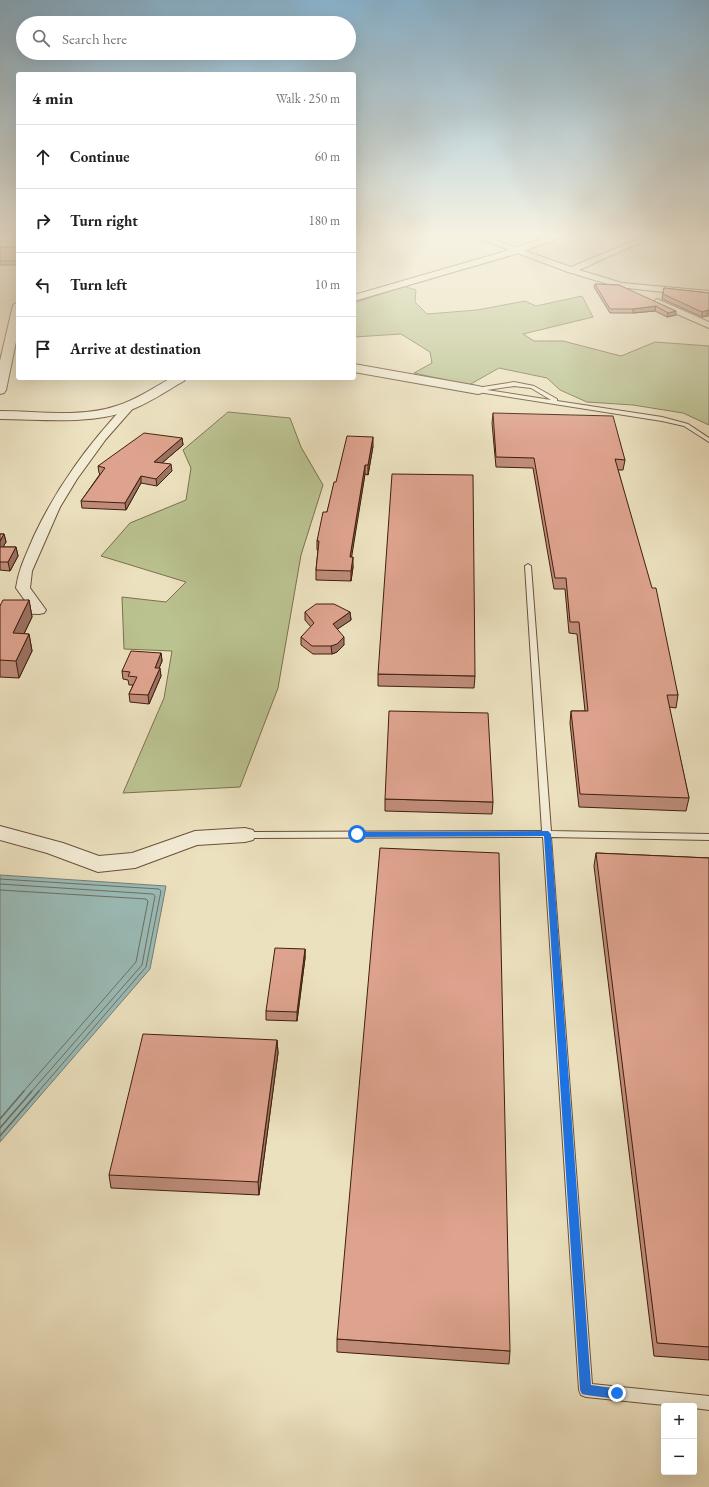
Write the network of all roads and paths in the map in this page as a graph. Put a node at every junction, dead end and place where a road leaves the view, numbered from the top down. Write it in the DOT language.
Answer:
graph roads {
  1 [pos="664,304"];
  2 [pos="15,325"];
  3 [pos="709,325"];
  4 [pos="0,333"];
  5 [pos="356,368"];
  6 [pos="176,380"];
  7 [pos="0,390"];
  8 [pos="478,390"];
  9 [pos="564,404"];
  10 [pos="130,406"];
  11 [pos="0,415"];
  12 [pos="709,440"];
  13 [pos="528,566"];
  14 [pos="0,609"];
  15 [pos="0,833"];
  16 [pos="548,834"];
  17 [pos="245,835"];
  18 [pos="709,837"];
  19 [pos="709,1403"];
  1 -- 3 [label="street"];
  2 -- 4 [label="street"];
  2 -- 7 [label="street"];
  5 -- 8 [label="street"];
  6 -- 10 [label="street"];
  8 -- 9 [label="lane"];
  8 -- 9 [label="lane"];
  9 -- 12 [label="lane"];
  10 -- 11 [label="street"];
  10 -- 14 [label="street"];
  13 -- 16 [label="lane"];
  15 -- 17 [label="street"];
  16 -- 17 [label="lane"];
  16 -- 18 [label="lane"];
  16 -- 19 [label="lane"];
}
